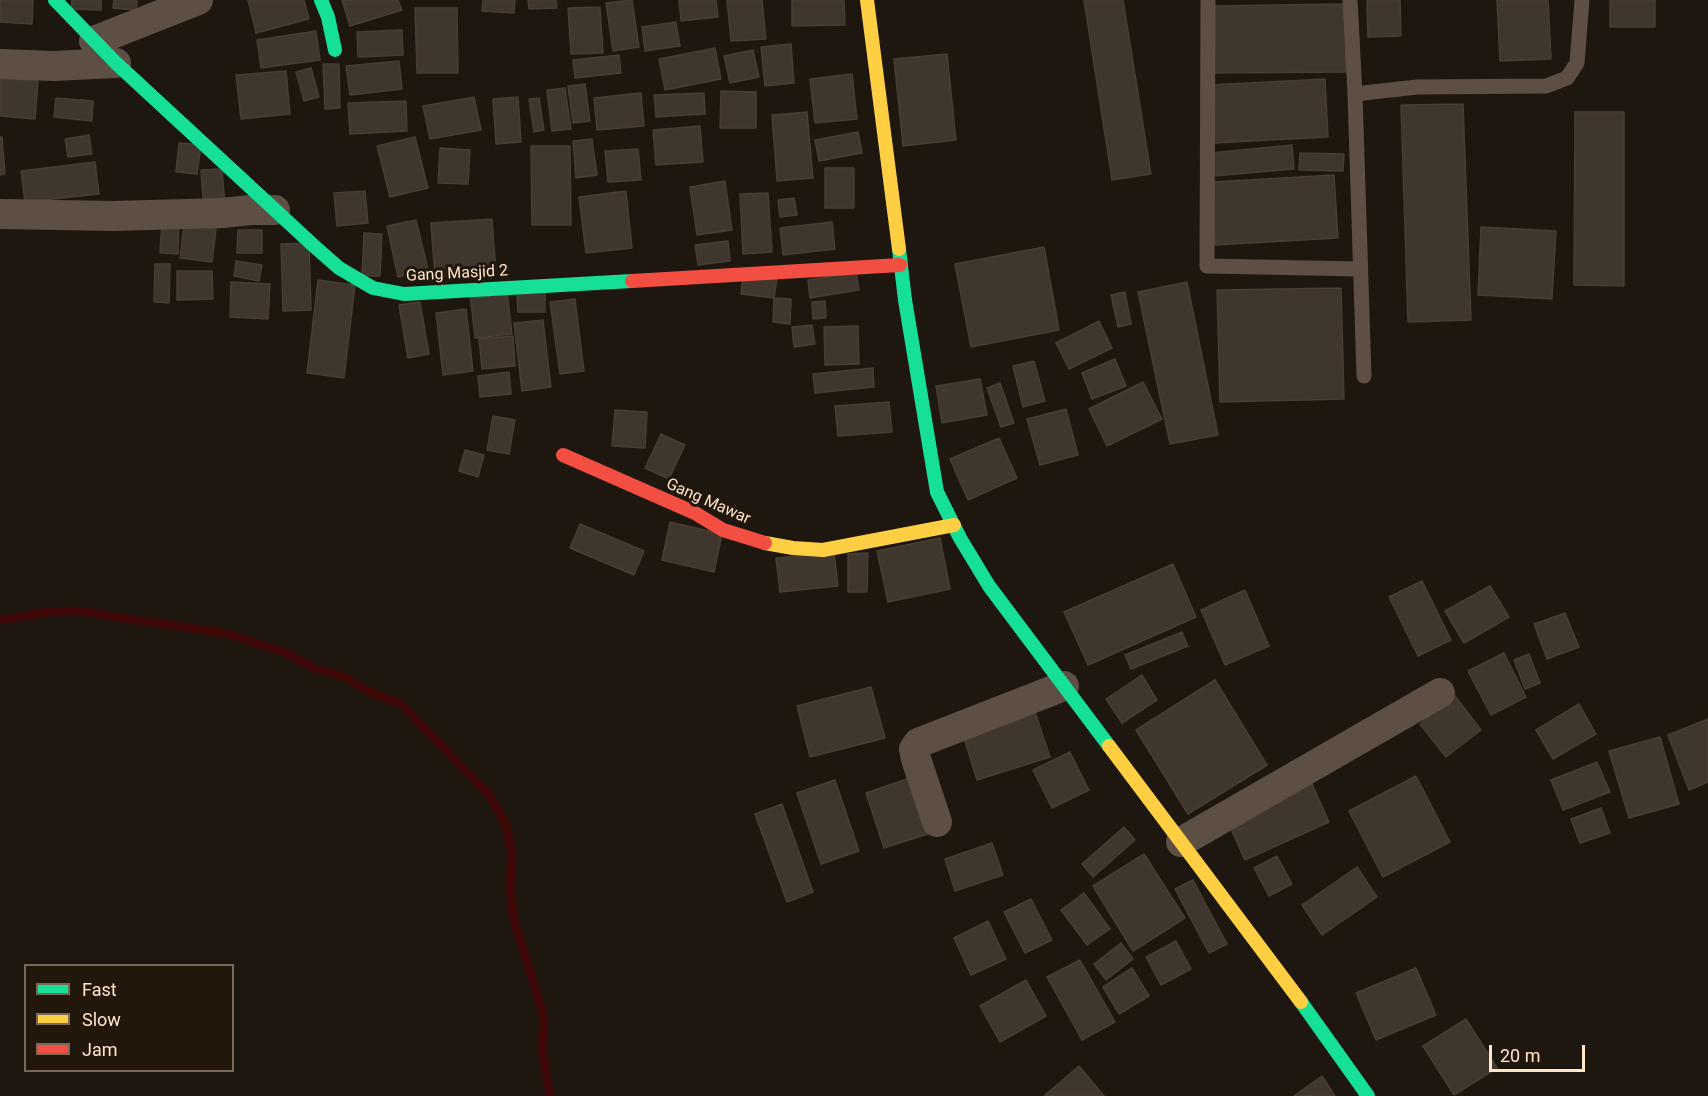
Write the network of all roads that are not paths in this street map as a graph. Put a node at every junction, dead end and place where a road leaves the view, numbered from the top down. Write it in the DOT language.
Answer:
graph roads {
  1 [pos="54,0"];
  2 [pos="198,0"];
  3 [pos="321,0"];
  4 [pos="867,0"];
  5 [pos="1208,0"];
  6 [pos="1350,0"];
  7 [pos="1582,0"];
  8 [pos="94,41"];
  9 [pos="335,50"];
  10 [pos="116,63"];
  11 [pos="0,64"];
  12 [pos="1355,94"];
  13 [pos="275,210"];
  14 [pos="0,214"];
  15 [pos="900,265"];
  16 [pos="1360,269"];
  17 [pos="1364,376"];
  18 [pos="562,455"];
  19 [pos="954,525"];
  20 [pos="1064,686"];
  21 [pos="1440,693"];
  22 [pos="937,822"];
  23 [pos="1181,842"];
  24 [pos="1368,1096"];
  1 -- 8 [label="street, Gang Masjid 2"];
  2 -- 8 [label="street"];
  3 -- 9 [label="street"];
  4 -- 15 [label="street"];
  5 -- 16 [label="lane"];
  6 -- 12 [label="lane"];
  7 -- 12 [label="lane"];
  8 -- 10 [label="street, Gang Masjid 2"];
  10 -- 11 [label="street"];
  10 -- 13 [label="street, Gang Masjid 2"];
  12 -- 16 [label="lane"];
  13 -- 14 [label="street"];
  13 -- 15 [label="street, Gang Masjid 2"];
  15 -- 19 [label="street"];
  16 -- 17 [label="lane"];
  18 -- 19 [label="street, Gang Mawar"];
  19 -- 20 [label="street"];
  20 -- 22 [label="street"];
  20 -- 23 [label="street"];
  21 -- 23 [label="street"];
  23 -- 24 [label="street"];
}
